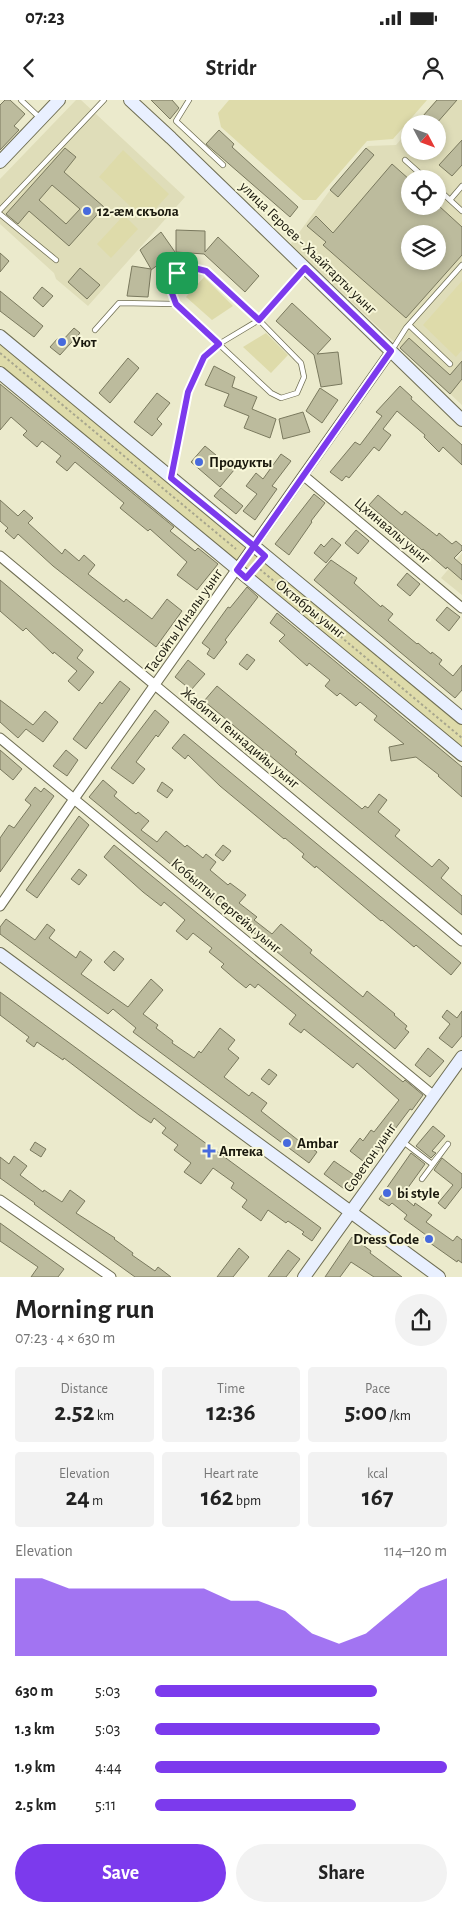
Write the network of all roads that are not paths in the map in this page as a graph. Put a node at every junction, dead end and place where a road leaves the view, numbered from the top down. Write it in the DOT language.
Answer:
graph roads {
  1 [pos="21,100"];
  2 [pos="59,100"];
  3 [pos="104,100"];
  4 [pos="130,100"];
  5 [pos="189,100"];
  6 [pos="41,119"];
  7 [pos="182,127"];
  8 [pos="171,138"];
  9 [pos="405,160"];
  10 [pos="0,162"];
  11 [pos="223,165"];
  12 [pos="416,170"];
  13 [pos="462,186"];
  14 [pos="446,196"];
  15 [pos="450,200"];
  16 [pos="462,211"];
  17 [pos="0,212"];
  18 [pos="56,260"];
  19 [pos="462,265"];
  20 [pos="305,268"];
  21 [pos="176,304"];
  22 [pos="259,320"];
  23 [pos="409,325"];
  24 [pos="96,330"];
  25 [pos="0,336"];
  26 [pos="219,344"];
  27 [pos="391,351"];
  28 [pos="450,364"];
  29 [pos="0,373"];
  30 [pos="461,416"];
  31 [pos="304,476"];
  32 [pos="171,478"];
  33 [pos="249,542"];
  34 [pos="0,556"];
  35 [pos="242,574"];
  36 [pos="462,608"];
  37 [pos="155,686"];
  38 [pos="462,718"];
  39 [pos="0,738"];
  40 [pos="462,755"];
  41 [pos="74,799"];
  42 [pos="0,906"];
  43 [pos="462,941"];
  44 [pos="0,954"];
  45 [pos="462,1057"];
  46 [pos="434,1096"];
  47 [pos="401,1140"];
  48 [pos="422,1179"];
  49 [pos="0,1200"];
  50 [pos="352,1212"];
  51 [pos="111,1277"];
  52 [pos="304,1277"];
  53 [pos="439,1277"];
  1 -- 6 [label="lane"];
  2 -- 6 [label="street"];
  3 -- 17 [label="lane"];
  4 -- 8 [label="street, улица Героев - Хъайтарты уынг"];
  5 -- 7 [label="lane"];
  6 -- 10 [label="street"];
  7 -- 8 [label="lane"];
  7 -- 11 [label="lane"];
  8 -- 20 [label="street, улица Героев - Хъайтарты уынг"];
  9 -- 12 [label="lane"];
  13 -- 15 [label="lane"];
  14 -- 15 [label="lane"];
  15 -- 16 [label="lane"];
  17 -- 18 [label="lane"];
  19 -- 23 [label="lane"];
  20 -- 22 [label="lane"];
  20 -- 27 [label="street, улица Героев - Хъайтарты уынг"];
  21 -- 22 [label="lane"];
  21 -- 24 [label="lane"];
  21 -- 26 [label="lane"];
  22 -- 26 [label="lane"];
  22 -- 26 [label="lane"];
  23 -- 27 [label="lane"];
  23 -- 28 [label="lane"];
  25 -- 32 [label="street, Октябры уынг"];
  26 -- 32 [label="lane"];
  27 -- 30 [label="street, улица Героев - Хъайтарты уынг"];
  27 -- 31 [label="street, Тасойты Иналы уынг"];
  29 -- 35 [label="street, Октябры уынг"];
  31 -- 33 [label="street, Тасойты Иналы уынг"];
  31 -- 36 [label="street, Цхинвалы уынг"];
  32 -- 33 [label="street, Октябры уынг"];
  33 -- 35 [label="street, Тасойты Иналы уынг"];
  33 -- 38 [label="street, Октябры уынг"];
  34 -- 37 [label="street, Жабиты Геннадийы уынг"];
  35 -- 37 [label="street, Тасойты Иналы уынг"];
  35 -- 40 [label="street, Октябры уынг"];
  37 -- 41 [label="street, Тасойты Иналы уынг"];
  37 -- 43 [label="street, Жабиты Геннадийы уынг"];
  39 -- 41 [label="street, Кобылты Сергейы уынг"];
  41 -- 42 [label="street, Тасойты Иналы уынг"];
  41 -- 46 [label="street, Кобылты Сергейы уынг"];
  44 -- 50 [label="street"];
  45 -- 46 [label="street, Советон уынг"];
  46 -- 47 [label="street, Советон уынг"];
  47 -- 48 [label="lane"];
  47 -- 50 [label="street, Советон уынг"];
  49 -- 51 [label="street"];
  50 -- 52 [label="street, Советон уынг"];
  50 -- 53 [label="street"];
}
